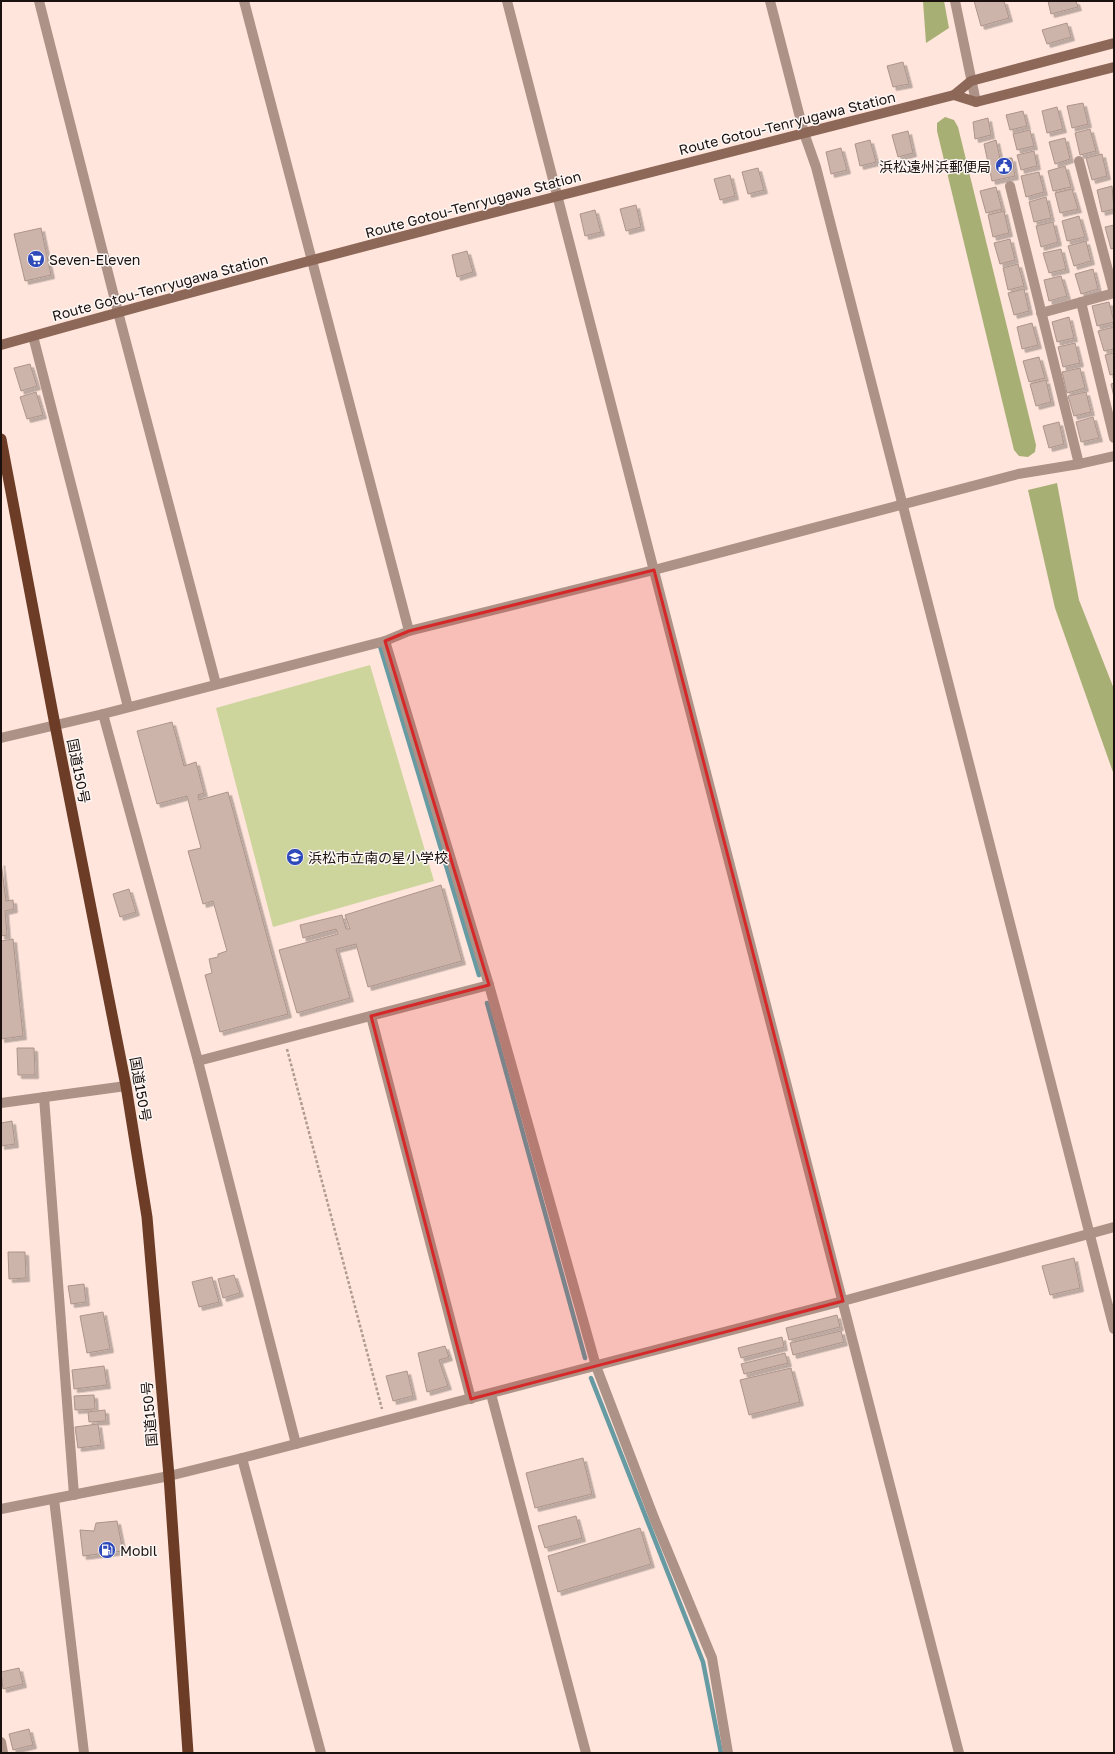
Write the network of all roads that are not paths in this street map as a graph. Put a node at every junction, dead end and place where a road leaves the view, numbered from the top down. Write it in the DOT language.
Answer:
graph roads {
  1 [pos="39,1"];
  2 [pos="244,1"];
  3 [pos="508,1"];
  4 [pos="770,1"];
  5 [pos="955,1"];
  6 [pos="1114,43"];
  7 [pos="1114,67"];
  8 [pos="971,81"];
  9 [pos="954,95"];
  10 [pos="976,102"];
  11 [pos="804,133"];
  12 [pos="1079,161"];
  13 [pos="1010,186"];
  14 [pos="558,196"];
  15 [pos="311,261"];
  16 [pos="1114,293"];
  17 [pos="1081,302"];
  18 [pos="118,312"];
  19 [pos="1041,313"];
  20 [pos="33,336"];
  21 [pos="1,345"];
  22 [pos="1114,438"];
  23 [pos="1,439"];
  24 [pos="1114,456"];
  25 [pos="1079,464"];
  26 [pos="902,505"];
  27 [pos="654,570"];
  28 [pos="409,631"];
  29 [pos="385,641"];
  30 [pos="216,684"];
  31 [pos="128,707"];
  32 [pos="103,714"];
  33 [pos="55,725"];
  34 [pos="1,738"];
  35 [pos="489,985"];
  36 [pos="371,1016"];
  37 [pos="198,1061"];
  38 [pos="126,1086"];
  39 [pos="44,1097"];
  40 [pos="1,1102"];
  41 [pos="1114,1227"];
  42 [pos="1090,1234"];
  43 [pos="843,1301"];
  44 [pos="1114,1329"];
  45 [pos="596,1366"];
  46 [pos="491,1394"];
  47 [pos="472,1399"];
  48 [pos="296,1444"];
  49 [pos="242,1458"];
  50 [pos="169,1476"];
  51 [pos="74,1495"];
  52 [pos="54,1499"];
  53 [pos="1,1509"];
  54 [pos="1,1742"];
  55 [pos="3,1753"];
  56 [pos="84,1753"];
  57 [pos="188,1753"];
  58 [pos="321,1753"];
  59 [pos="586,1753"];
  60 [pos="728,1753"];
  61 [pos="959,1753"];
  1 -- 18 [label="street"];
  2 -- 15 [label="street"];
  3 -- 14 [label="street"];
  4 -- 11 [label="street"];
  5 -- 8 [label="street"];
  6 -- 8 [label="main road, Route Gotou-Tenryugawa Station"];
  7 -- 10 [label="main road"];
  8 -- 9 [label="main road, Route Gotou-Tenryugawa Station"];
  8 -- 10 [label="street"];
  9 -- 10 [label="main road"];
  9 -- 11 [label="main road, Route Gotou-Tenryugawa Station"];
  11 -- 14 [label="main road, Route Gotou-Tenryugawa Station"];
  11 -- 26 [label="street"];
  12 -- 16 [label="street"];
  13 -- 19 [label="street"];
  14 -- 15 [label="main road, Route Gotou-Tenryugawa Station"];
  14 -- 27 [label="street"];
  15 -- 18 [label="main road, Route Gotou-Tenryugawa Station"];
  15 -- 28 [label="street"];
  16 -- 17 [label="street"];
  17 -- 19 [label="street"];
  17 -- 22 [label="street"];
  18 -- 20 [label="main road, Route Gotou-Tenryugawa Station"];
  18 -- 30 [label="street"];
  19 -- 25 [label="street"];
  20 -- 21 [label="main road, Route Gotou-Tenryugawa Station"];
  20 -- 31 [label="street"];
  23 -- 33 [label="highway, 国道150号"];
  24 -- 25 [label="street"];
  25 -- 26 [label="street"];
  26 -- 27 [label="street"];
  26 -- 42 [label="street"];
  27 -- 28 [label="street"];
  27 -- 43 [label="street"];
  28 -- 29 [label="street"];
  29 -- 30 [label="street"];
  29 -- 35 [label="street"];
  30 -- 31 [label="street"];
  31 -- 32 [label="street"];
  32 -- 33 [label="street"];
  32 -- 37 [label="street"];
  33 -- 34 [label="street"];
  33 -- 38 [label="highway, 国道150号"];
  35 -- 36 [label="street"];
  35 -- 45 [label="street"];
  36 -- 37 [label="street"];
  36 -- 47 [label="street"];
  37 -- 48 [label="street"];
  38 -- 39 [label="street"];
  38 -- 50 [label="highway, 国道150号"];
  39 -- 40 [label="street"];
  39 -- 51 [label="street"];
  41 -- 42 [label="street"];
  42 -- 43 [label="street"];
  42 -- 44 [label="street"];
  43 -- 45 [label="street"];
  43 -- 61 [label="street"];
  45 -- 46 [label="street"];
  45 -- 60 [label="street"];
  46 -- 47 [label="street"];
  46 -- 59 [label="street"];
  47 -- 48 [label="street"];
  48 -- 49 [label="street"];
  49 -- 50 [label="street"];
  49 -- 58 [label="street"];
  50 -- 51 [label="street"];
  50 -- 57 [label="highway, 国道150号"];
  51 -- 52 [label="street"];
  52 -- 53 [label="street"];
  52 -- 56 [label="street"];
  54 -- 55 [label="street"];
}
